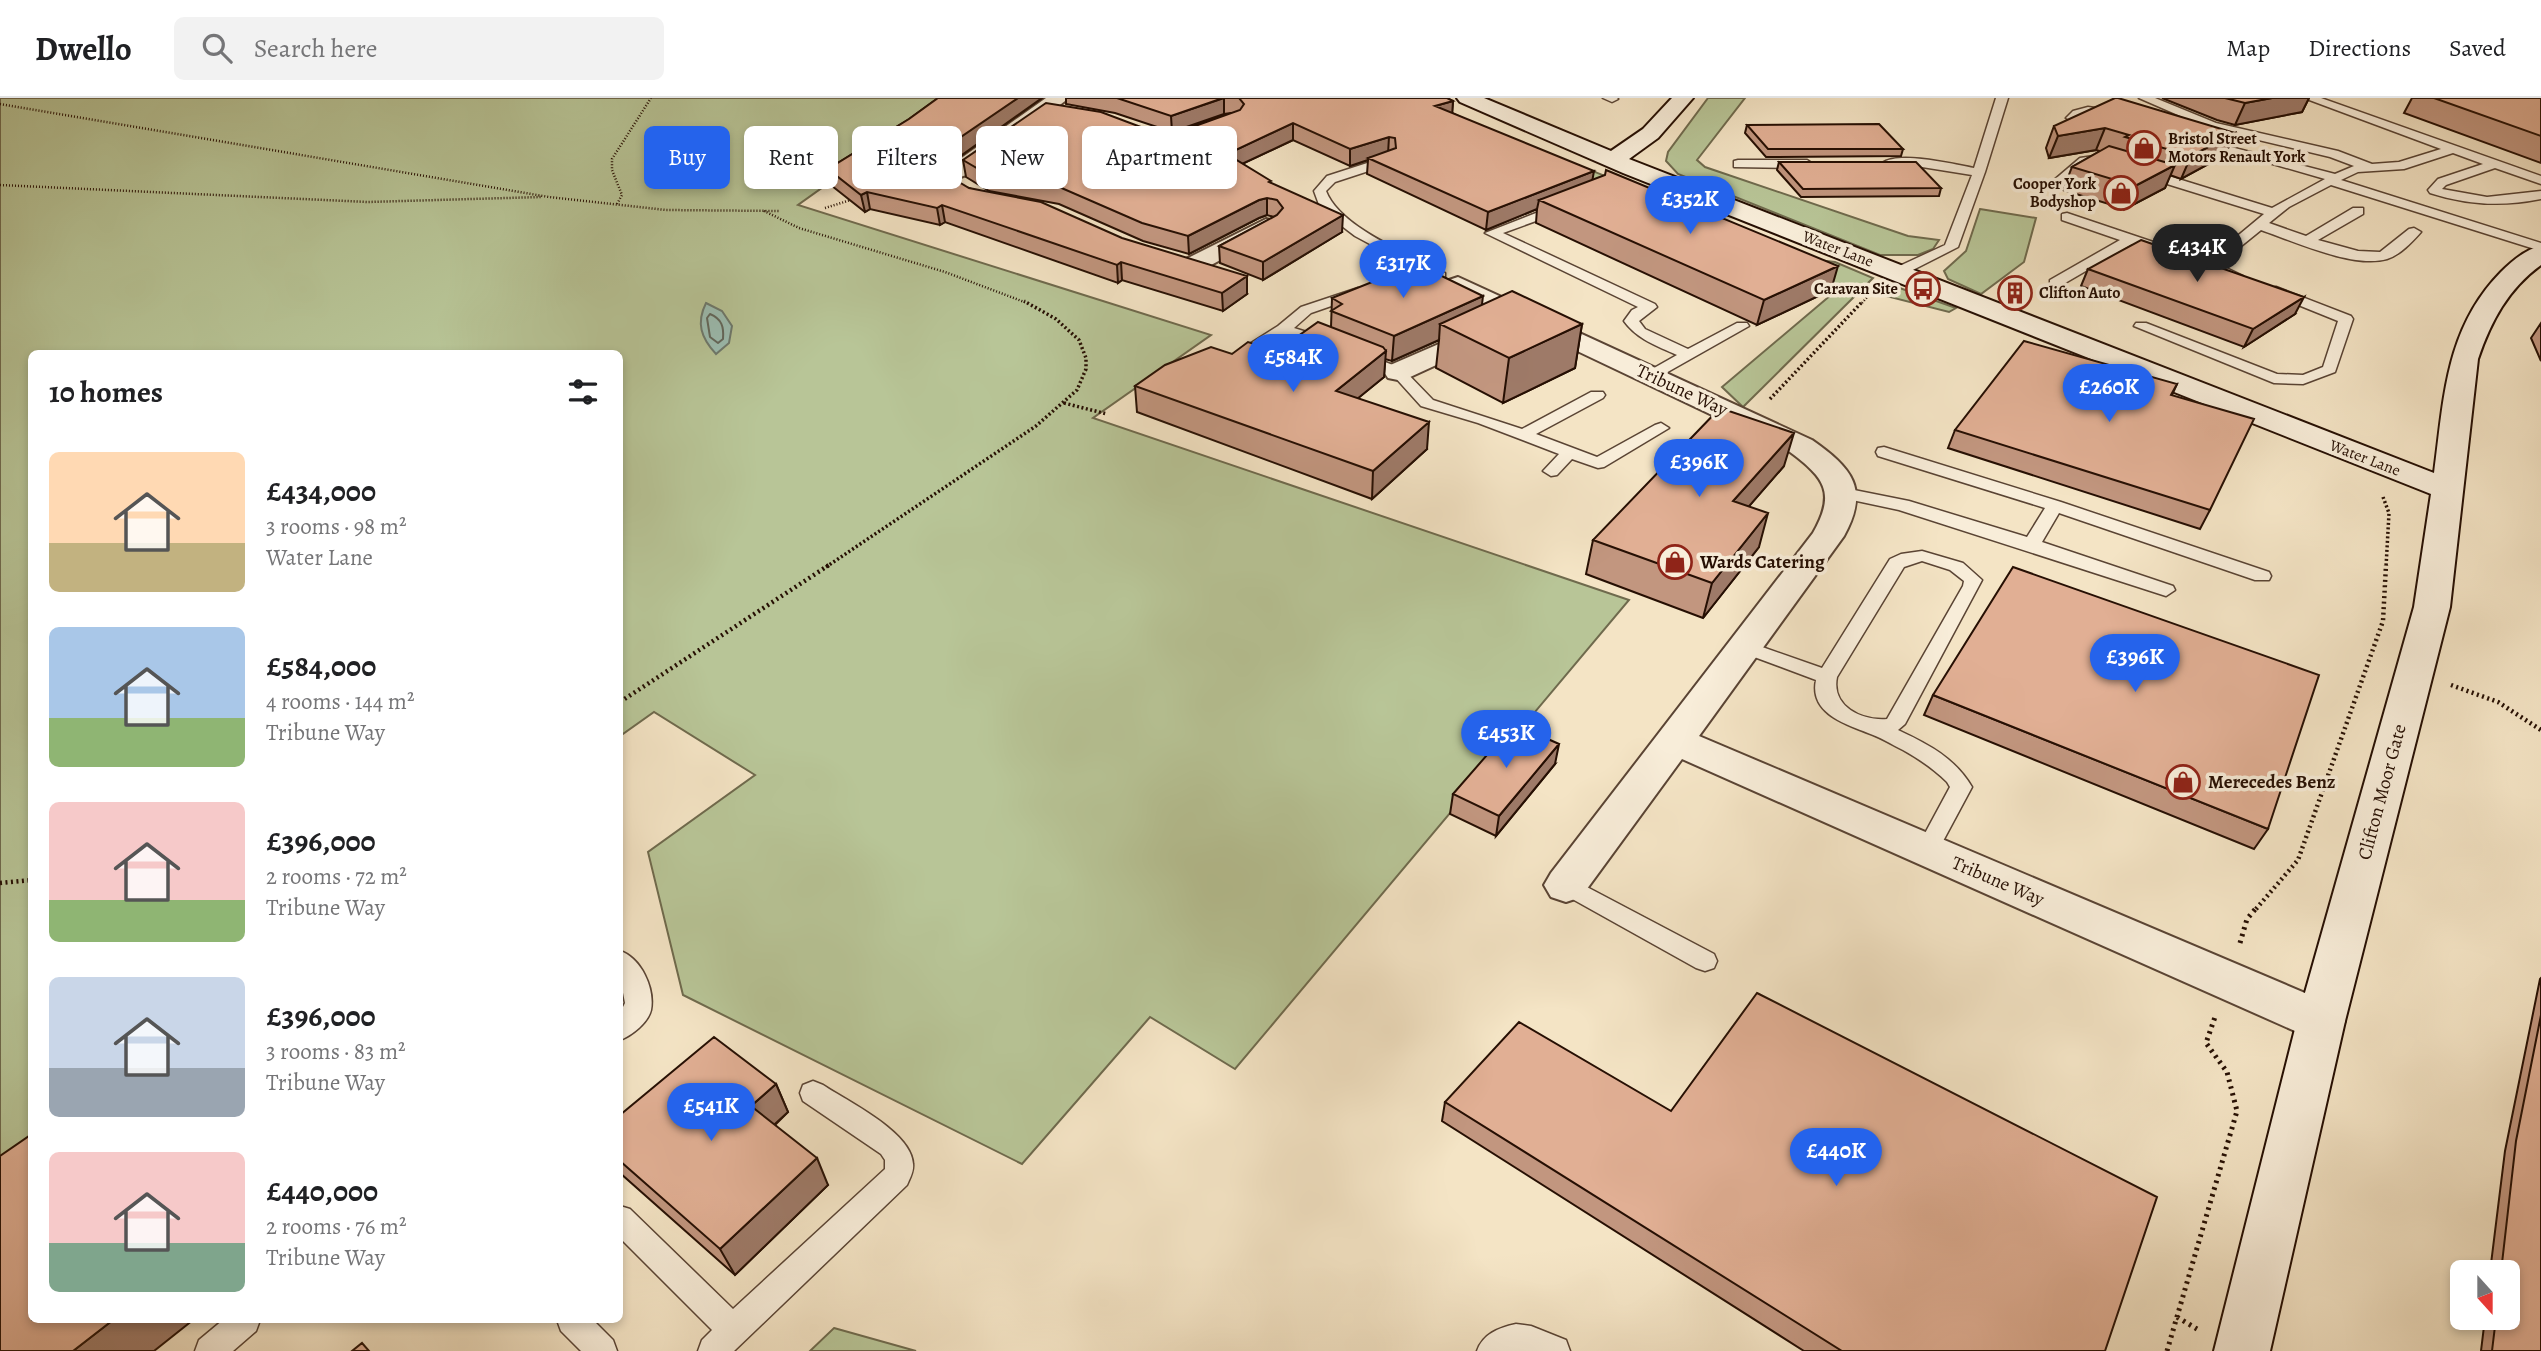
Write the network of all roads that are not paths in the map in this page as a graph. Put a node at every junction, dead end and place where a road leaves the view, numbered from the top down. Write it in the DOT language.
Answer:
graph roads {
  1 [pos="1467,98"];
  2 [pos="1683,98"];
  3 [pos="2002,98"];
  4 [pos="2144,98"];
  5 [pos="2310,98"];
  6 [pos="1057,107"];
  7 [pos="2072,118"];
  8 [pos="2136,121"];
  9 [pos="2190,136"];
  10 [pos="1646,140"];
  11 [pos="2452,149"];
  12 [pos="1389,160"];
  13 [pos="1611,160"];
  14 [pos="2108,162"];
  15 [pos="1817,163"];
  16 [pos="1869,163"];
  17 [pos="1738,164"];
  18 [pos="2494,164"];
  19 [pos="962,168"];
  20 [pos="2371,168"];
  21 [pos="2129,169"];
  22 [pos="1979,172"];
  23 [pos="2333,180"];
  24 [pos="2541,180"];
  25 [pos="2059,181"];
  26 [pos="1672,184"];
  27 [pos="962,186"];
  28 [pos="971,192"];
  29 [pos="2541,195"];
  30 [pos="1583,198"];
  31 [pos="2358,211"];
  32 [pos="2274,213"];
  33 [pos="2067,217"];
  34 [pos="1268,225"];
  35 [pos="2261,225"];
  36 [pos="2414,232"];
  37 [pos="2131,239"];
  38 [pos="2309,240"];
  39 [pos="2541,247"];
  40 [pos="2541,253"];
  41 [pos="2179,255"];
  42 [pos="1898,272"];
  43 [pos="1226,277"];
  44 [pos="2055,283"];
  45 [pos="1458,285"];
  46 [pos="1367,288"];
  47 [pos="1521,315"];
  48 [pos="1742,326"];
  49 [pos="2141,326"];
  50 [pos="1283,329"];
  51 [pos="1342,348"];
  52 [pos="1688,355"];
  53 [pos="1364,358"];
  54 [pos="1234,359"];
  55 [pos="1398,372"];
  56 [pos="1651,376"];
  57 [pos="1597,395"];
  58 [pos="1661,428"];
  59 [pos="1522,435"];
  60 [pos="1884,452"];
  61 [pos="1569,453"];
  62 [pos="1551,471"];
  63 [pos="2446,489"];
  64 [pos="1844,493"];
  65 [pos="2055,506"];
  66 [pos="2031,544"];
  67 [pos="2262,576"];
  68 [pos="2166,590"];
  69 [pos="1745,647"];
  70 [pos="1827,677"];
  71 [pos="1876,728"];
  72 [pos="1675,741"];
  73 [pos="1927,850"];
  74 [pos="1566,886"];
  75 [pos="1705,961"];
  76 [pos="623,963"];
  77 [pos="2321,1021"];
  78 [pos="623,1026"];
  79 [pos="813,1094"];
  80 [pos="623,1223"];
  81 [pos="242,1323"];
  82 [pos="575,1323"];
  83 [pos="723,1341"];
  84 [pos="210,1351"];
  85 [pos="603,1351"];
  86 [pos="1492,1351"];
  87 [pos="1555,1351"];
  88 [pos="2242,1351"];
  1 -- 13 [label="street, Water Lane"];
  2 -- 10 [label="street"];
  3 -- 22 [label="lane"];
  4 -- 20 [label="lane"];
  5 -- 11 [label="lane"];
  6 -- 19 [label="street"];
  7 -- 8 [label="lane"];
  9 -- 23 [label="lane"];
  10 -- 13 [label="street"];
  10 -- 26 [label="street"];
  11 -- 18 [label="lane"];
  11 -- 20 [label="lane"];
  12 -- 45 [label="lane"];
  13 -- 26 [label="street, Water Lane"];
  14 -- 25 [label="lane"];
  15 -- 17 [label="lane"];
  16 -- 22 [label="lane"];
  18 -- 24 [label="lane"];
  18 -- 29 [label="lane"];
  20 -- 23 [label="lane"];
  21 -- 32 [label="lane"];
  22 -- 42 [label="lane"];
  23 -- 32 [label="lane"];
  23 -- 39 [label="lane"];
  26 -- 42 [label="street, Water Lane"];
  27 -- 28 [label="street"];
  30 -- 52 [label="lane"];
  31 -- 38 [label="lane"];
  32 -- 35 [label="lane"];
  33 -- 37 [label="lane"];
  34 -- 43 [label="street"];
  35 -- 38 [label="lane"];
  35 -- 49 [label="lane"];
  36 -- 38 [label="lane"];
  37 -- 41 [label="lane"];
  37 -- 44 [label="lane"];
  40 -- 63 [label="street, Clifton Moor Gate"];
  42 -- 63 [label="street, Water Lane"];
  45 -- 47 [label="street, Tribune Way"];
  46 -- 50 [label="lane"];
  47 -- 55 [label="street"];
  47 -- 56 [label="street, Tribune Way"];
  48 -- 52 [label="lane"];
  50 -- 51 [label="lane"];
  50 -- 54 [label="lane"];
  52 -- 56 [label="lane"];
  53 -- 55 [label="lane"];
  55 -- 59 [label="lane"];
  56 -- 64 [label="street, Tribune Way"];
  57 -- 59 [label="lane"];
  58 -- 61 [label="lane"];
  59 -- 61 [label="lane"];
  60 -- 65 [label="lane"];
  61 -- 62 [label="lane"];
  63 -- 77 [label="street, Clifton Moor Gate"];
  64 -- 66 [label="lane"];
  64 -- 69 [label="street"];
  65 -- 66 [label="lane"];
  65 -- 67 [label="lane"];
  66 -- 68 [label="lane"];
  69 -- 70 [label="lane"];
  69 -- 72 [label="street"];
  70 -- 71 [label="lane"];
  70 -- 71 [label="lane"];
  71 -- 73 [label="lane"];
  72 -- 73 [label="street, Tribune Way"];
  72 -- 74 [label="street"];
  73 -- 77 [label="street, Tribune Way"];
  74 -- 75 [label="lane"];
  76 -- 78 [label="lane"];
  77 -- 88 [label="street, Clifton Moor Gate"];
  79 -- 83 [label="lane"];
  80 -- 83 [label="lane"];
  81 -- 84 [label="lane"];
  82 -- 85 [label="lane"];
  86 -- 87 [label="lane"];
}
